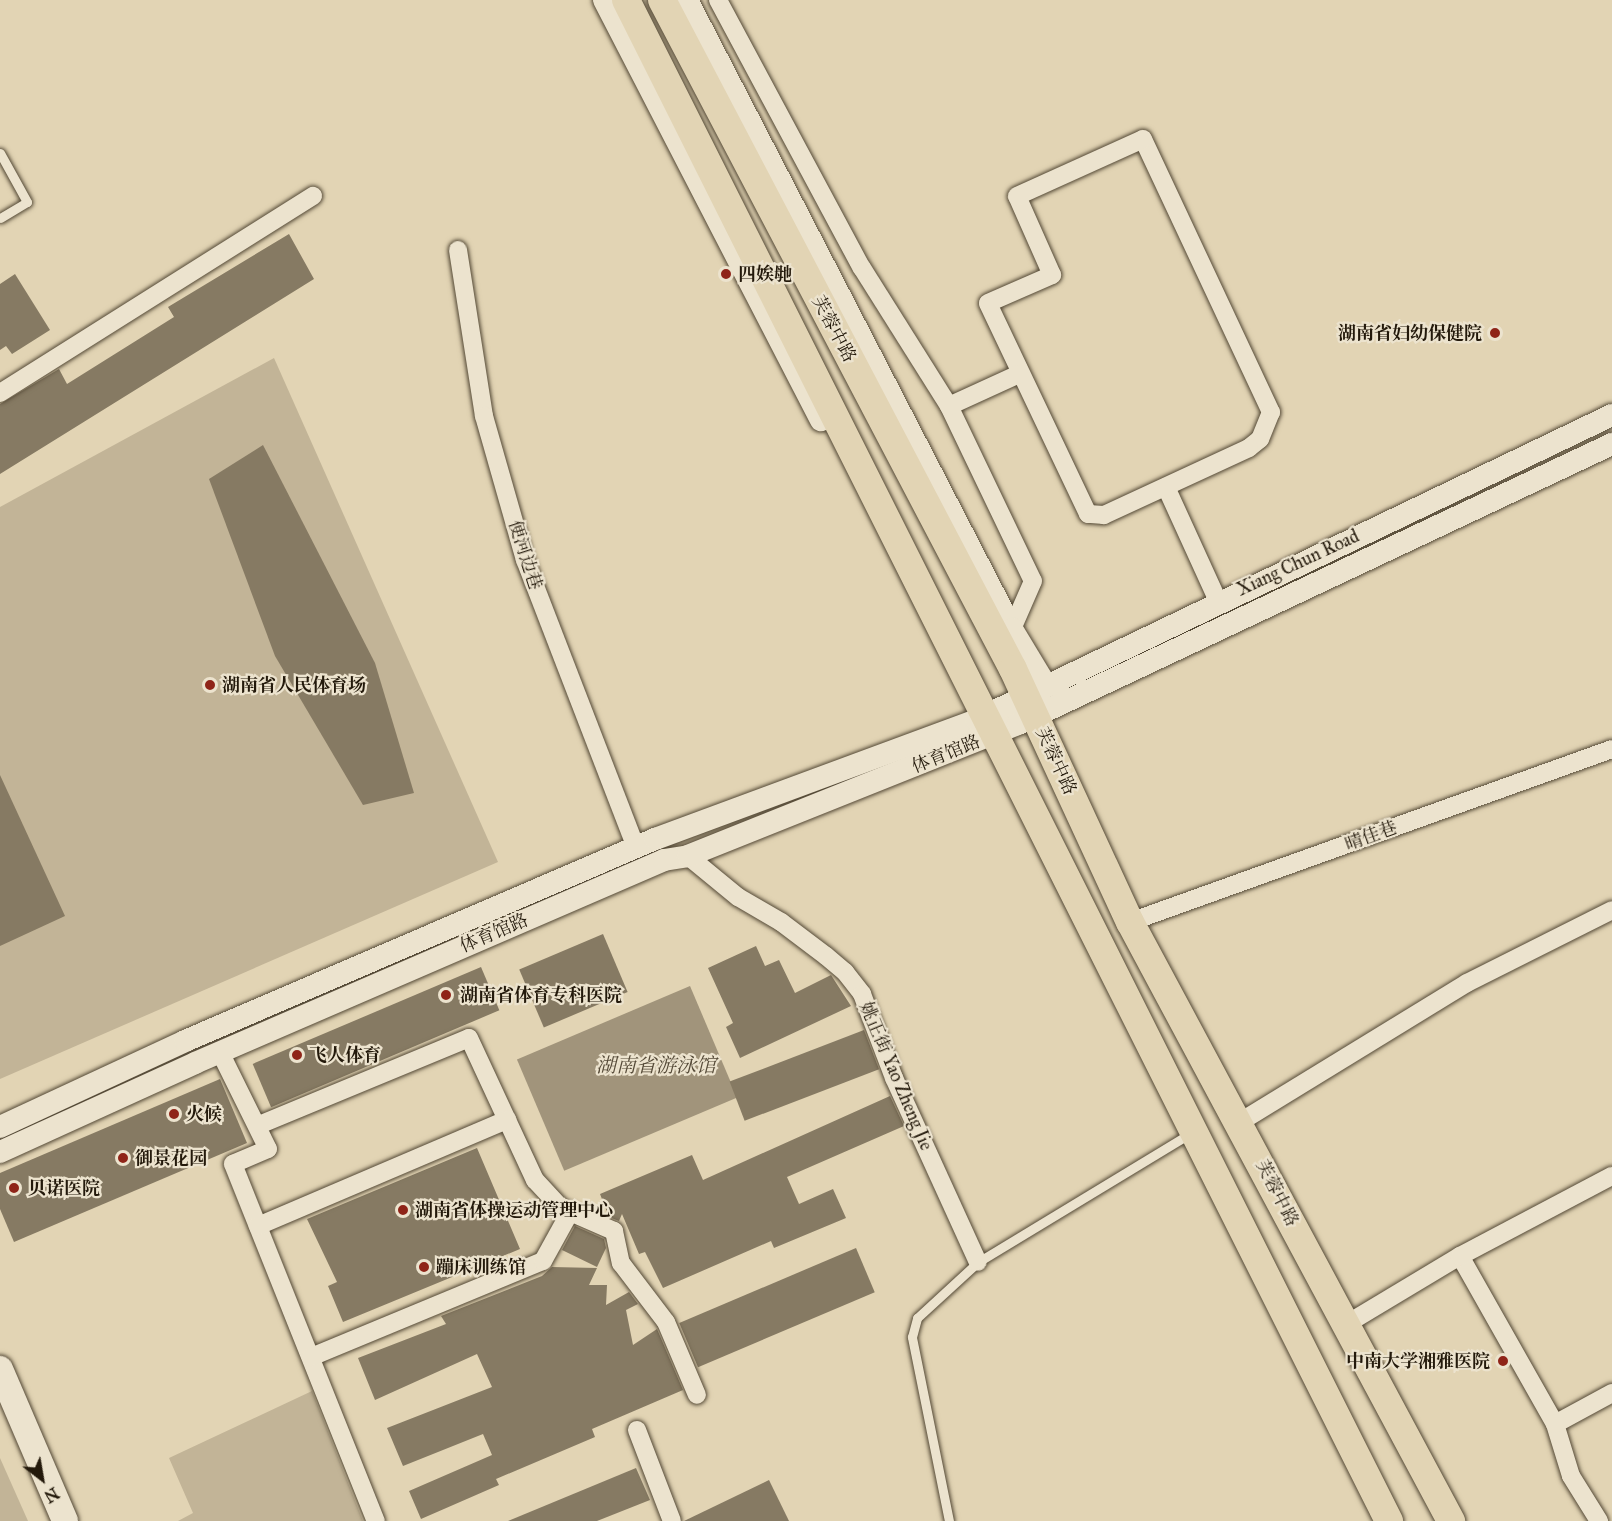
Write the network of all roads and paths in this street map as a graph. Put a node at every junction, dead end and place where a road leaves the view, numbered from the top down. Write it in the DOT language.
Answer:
graph roads {
  1 [pos="604,0"];
  2 [pos="626,0"];
  3 [pos="662,0"];
  4 [pos="687,0"];
  5 [pos="718,0"];
  6 [pos="0,153"];
  7 [pos="313,196"];
  8 [pos="0,218"];
  9 [pos="458,250"];
  10 [pos="1019,374"];
  11 [pos="0,393"];
  12 [pos="949,406"];
  13 [pos="1612,416"];
  14 [pos="1612,444"];
  15 [pos="1166,487"];
  16 [pos="1218,601"];
  17 [pos="1012,629"];
  18 [pos="1013,669"];
  19 [pos="1036,699"];
  20 [pos="986,723"];
  21 [pos="1612,749"];
  22 [pos="636,847"];
  23 [pos="688,856"];
  24 [pos="1612,910"];
  25 [pos="1130,922"];
  26 [pos="220,1052"];
  27 [pos="507,1120"];
  28 [pos="1240,1122"];
  29 [pos="259,1125"];
  30 [pos="0,1127"];
  31 [pos="1191,1133"];
  32 [pos="0,1152"];
  33 [pos="1612,1176"];
  34 [pos="570,1212"];
  35 [pos="258,1226"];
  36 [pos="1460,1256"];
  37 [pos="978,1262"];
  38 [pos="1345,1325"];
  39 [pos="311,1357"];
  40 [pos="0,1369"];
  41 [pos="1612,1394"];
  42 [pos="697,1395"];
  43 [pos="0,1413"];
  44 [pos="1556,1424"];
  45 [pos="637,1430"];
  46 [pos="1592,1520"];
  47 [pos="46,1521"];
  48 [pos="65,1521"];
  49 [pos="376,1521"];
  50 [pos="672,1521"];
  51 [pos="949,1521"];
  52 [pos="1389,1521"];
  53 [pos="1451,1521"];
  1 -- 20 [label="street, 芙蓉中路"];
  2 -- 20 [label="main road, 芙蓉中路"];
  3 -- 18 [label="main road, 芙蓉中路"];
  4 -- 17 [label="street"];
  5 -- 12 [label="street"];
  6 -- 8 [label="lane"];
  7 -- 11 [label="street"];
  9 -- 22 [label="street, 便河边巷"];
  10 -- 12 [label="street"];
  10 -- 15 [label="street"];
  10 -- 15 [label="street"];
  12 -- 17 [label="street"];
  13 -- 16 [label="street, Xiang Chun Road"];
  14 -- 19 [label="street, Xiang Chun Road"];
  15 -- 16 [label="street"];
  16 -- 19 [label="street, Xiang Chun Road"];
  17 -- 18 [label="main road"];
  17 -- 19 [label="street"];
  18 -- 19 [label="main road, 芙蓉中路"];
  19 -- 20 [label="street, Xiang Chun Road"];
  19 -- 25 [label="main road, 芙蓉中路"];
  20 -- 22 [label="street, 体育馆路"];
  20 -- 23 [label="street, 体育馆路"];
  20 -- 31 [label="main road, 芙蓉中路"];
  21 -- 25 [label="street, 晴佳巷"];
  22 -- 30 [label="street, 体育馆路"];
  23 -- 26 [label="street, 体育馆路"];
  23 -- 37 [label="street, 姚正街 Yao Zheng Jie"];
  24 -- 28 [label="street"];
  25 -- 28 [label="main road, 芙蓉中路"];
  26 -- 29 [label="street"];
  26 -- 32 [label="street, 体育馆路"];
  27 -- 29 [label="street"];
  27 -- 34 [label="street"];
  27 -- 35 [label="street"];
  28 -- 38 [label="main road, 芙蓉中路"];
  29 -- 35 [label="street"];
  31 -- 37 [label="lane"];
  31 -- 52 [label="main road, 芙蓉中路"];
  33 -- 36 [label="street"];
  34 -- 39 [label="street"];
  34 -- 42 [label="street"];
  35 -- 39 [label="street"];
  36 -- 38 [label="street"];
  36 -- 44 [label="street"];
  37 -- 51 [label="lane"];
  38 -- 53 [label="main road, 芙蓉中路"];
  39 -- 49 [label="street"];
  40 -- 48 [label="main road"];
  41 -- 44 [label="street"];
  43 -- 47 [label="main road"];
  44 -- 46 [label="street"];
  45 -- 50 [label="street"];
}
